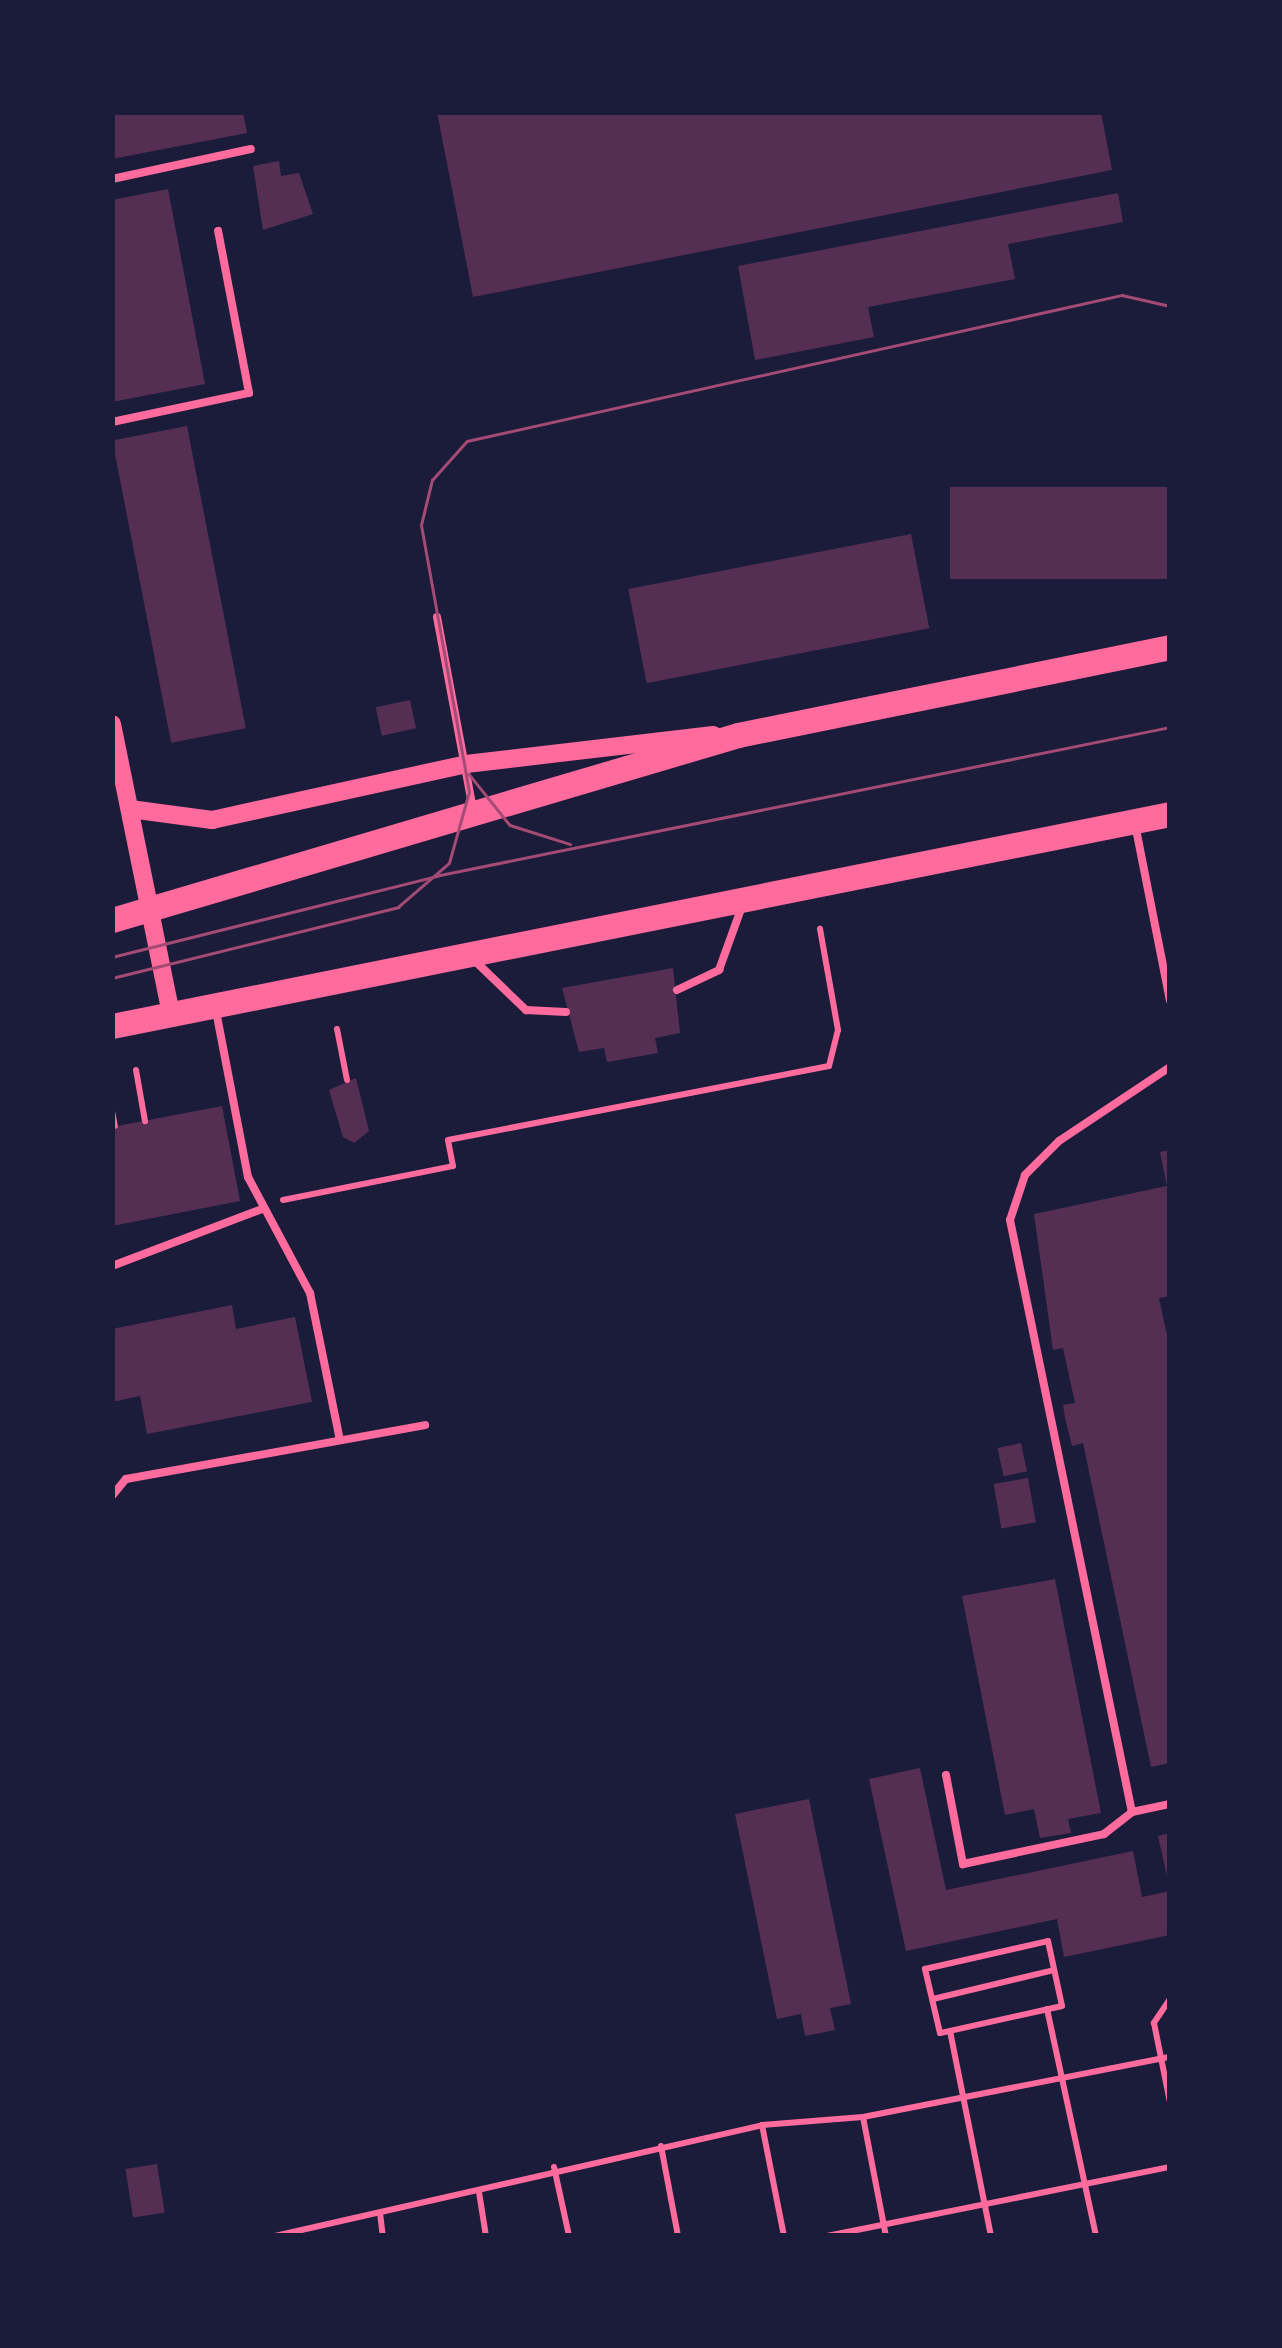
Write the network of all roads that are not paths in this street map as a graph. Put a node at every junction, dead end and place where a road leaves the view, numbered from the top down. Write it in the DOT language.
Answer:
graph roads {
  1 [pos="251,149"];
  2 [pos="112,180"];
  3 [pos="218,231"];
  4 [pos="112,422"];
  5 [pos="437,617"];
  6 [pos="1170,647"];
  7 [pos="112,724"];
  8 [pos="738,734"];
  9 [pos="115,745"];
  10 [pos="465,764"];
  11 [pos="130,809"];
  12 [pos="474,814"];
  13 [pos="1170,814"];
  14 [pos="1134,821"];
  15 [pos="743,900"];
  16 [pos="150,913"];
  17 [pos="112,920"];
  18 [pos="470,956"];
  19 [pos="677,990"];
  20 [pos="1170,1001"];
  21 [pos="215,1006"];
  22 [pos="566,1012"];
  23 [pos="171,1014"];
  24 [pos="112,1026"];
  25 [pos="1170,1068"];
  26 [pos="262,1208"];
  27 [pos="112,1266"];
  28 [pos="425,1425"];
  29 [pos="340,1440"];
  30 [pos="112,1496"];
  31 [pos="946,1775"];
  32 [pos="1170,1804"];
  33 [pos="1132,1812"];
  1 -- 2 [label="lane"];
  3 -- 4 [label="lane"];
  5 -- 10 [label="lane"];
  6 -- 8 [label="main road"];
  7 -- 9 [label="street"];
  8 -- 10 [label="street"];
  8 -- 12 [label="main road"];
  9 -- 11 [label="street"];
  10 -- 11 [label="street"];
  10 -- 12 [label="lane"];
  11 -- 16 [label="street"];
  12 -- 16 [label="main road"];
  13 -- 14 [label="main road"];
  14 -- 15 [label="main road"];
  14 -- 20 [label="lane"];
  15 -- 18 [label="main road"];
  15 -- 19 [label="lane"];
  16 -- 17 [label="main road"];
  16 -- 23 [label="street"];
  18 -- 21 [label="main road"];
  18 -- 22 [label="lane"];
  21 -- 23 [label="main road"];
  21 -- 26 [label="lane"];
  23 -- 24 [label="main road"];
  25 -- 33 [label="lane"];
  26 -- 27 [label="lane"];
  26 -- 29 [label="lane"];
  28 -- 29 [label="lane"];
  29 -- 30 [label="lane"];
  31 -- 33 [label="lane"];
  32 -- 33 [label="lane"];
}
